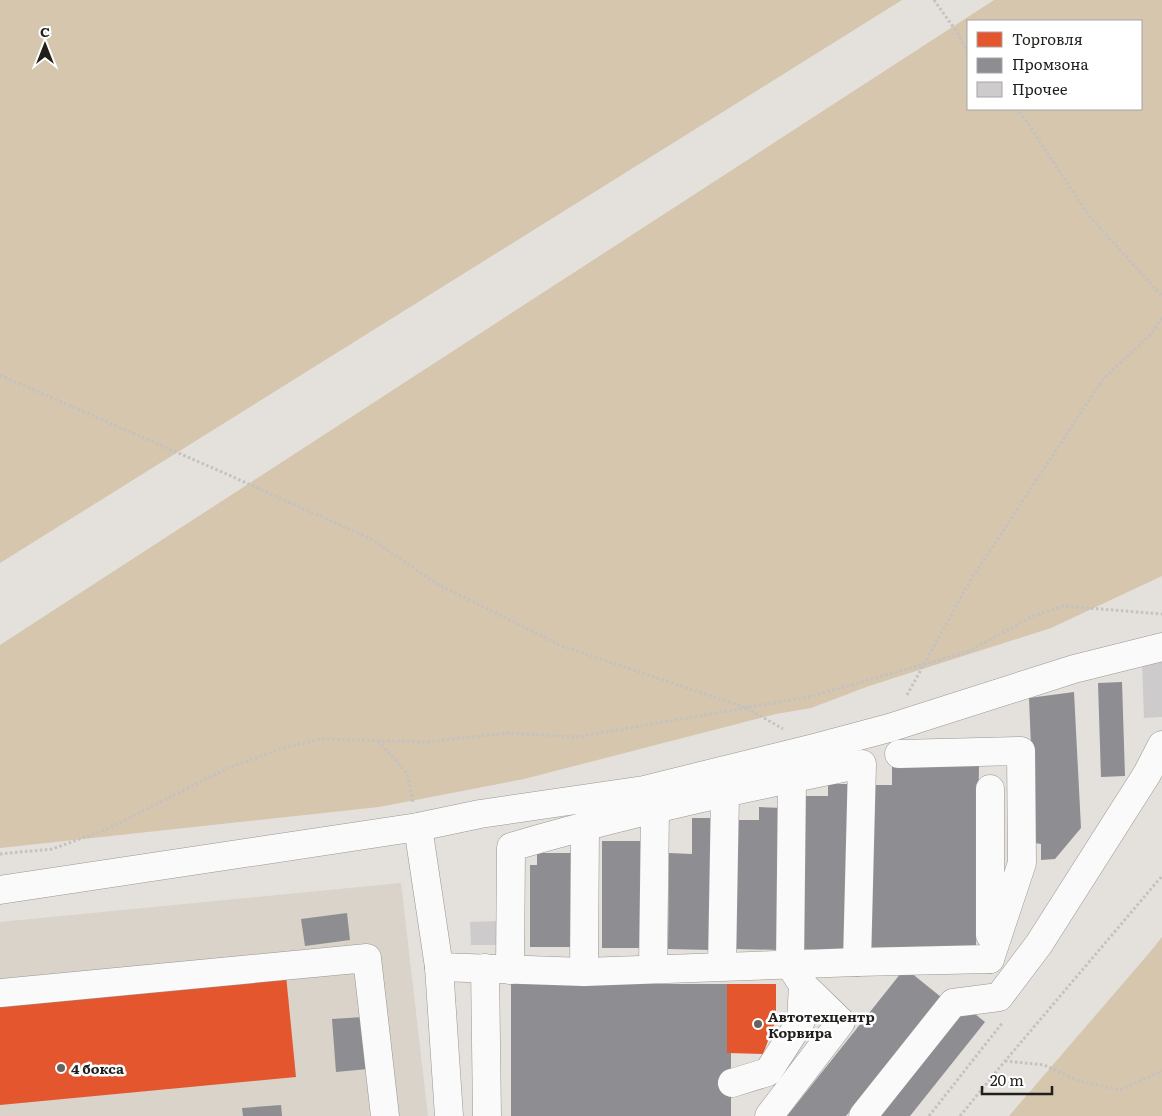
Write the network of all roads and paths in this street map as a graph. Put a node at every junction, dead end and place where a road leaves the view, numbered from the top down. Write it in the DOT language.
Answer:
graph roads {
  1 [pos="934,0"];
  2 [pos="967,52"];
  3 [pos="1016,110"];
  4 [pos="1162,296"];
  5 [pos="1162,318"];
  6 [pos="0,375"];
  7 [pos="1162,614"];
  8 [pos="1162,648"];
  9 [pos="925,663"];
  10 [pos="747,708"];
  11 [pos="889,728"];
  12 [pos="377,740"];
  13 [pos="1162,745"];
  14 [pos="814,748"];
  15 [pos="899,754"];
  16 [pos="792,778"];
  17 [pos="990,789"];
  18 [pos="724,794"];
  19 [pos="655,810"];
  20 [pos="585,825"];
  21 [pos="418,827"];
  22 [pos="0,854"];
  23 [pos="1162,876"];
  24 [pos="0,890"];
  25 [pos="990,959"];
  26 [pos="858,962"];
  27 [pos="722,966"];
  28 [pos="439,967"];
  29 [pos="497,969"];
  30 [pos="653,969"];
  31 [pos="584,972"];
  32 [pos="797,975"];
  33 [pos="0,993"];
  34 [pos="1006,1019"];
  35 [pos="1004,1061"];
  36 [pos="1162,1071"];
  37 [pos="732,1083"];
  38 [pos="385,1116"];
  39 [pos="449,1116"];
  40 [pos="487,1116"];
  41 [pos="769,1116"];
  42 [pos="863,1116"];
  43 [pos="929,1116"];
  44 [pos="960,1116"];
  1 -- 2 [label="path"];
  3 -- 4 [label="path"];
  5 -- 9 [label="path"];
  6 -- 10 [label="path"];
  7 -- 9 [label="path"];
  8 -- 11 [label="street"];
  9 -- 10 [label="path"];
  9 -- 11 [label="path"];
  10 -- 12 [label="path"];
  10 -- 14 [label="path"];
  11 -- 14 [label="street"];
  12 -- 21 [label="path"];
  12 -- 22 [label="path"];
  13 -- 42 [label="street"];
  14 -- 21 [label="street"];
  15 -- 25 [label="street"];
  16 -- 18 [label="street"];
  16 -- 26 [label="street"];
  16 -- 32 [label="street"];
  17 -- 25 [label="street"];
  18 -- 19 [label="street"];
  18 -- 27 [label="street"];
  19 -- 20 [label="street"];
  19 -- 30 [label="street"];
  20 -- 29 [label="street"];
  20 -- 31 [label="street"];
  21 -- 24 [label="street"];
  21 -- 28 [label="street"];
  23 -- 35 [label="path"];
  25 -- 26 [label="street"];
  26 -- 32 [label="street"];
  27 -- 30 [label="street"];
  27 -- 32 [label="street"];
  28 -- 29 [label="street"];
  28 -- 39 [label="street"];
  29 -- 31 [label="street"];
  29 -- 40 [label="street"];
  30 -- 31 [label="street"];
  32 -- 37 [label="street"];
  32 -- 41 [label="street"];
  33 -- 38 [label="street"];
  34 -- 43 [label="path"];
  35 -- 36 [label="path"];
  35 -- 44 [label="path"];
}
